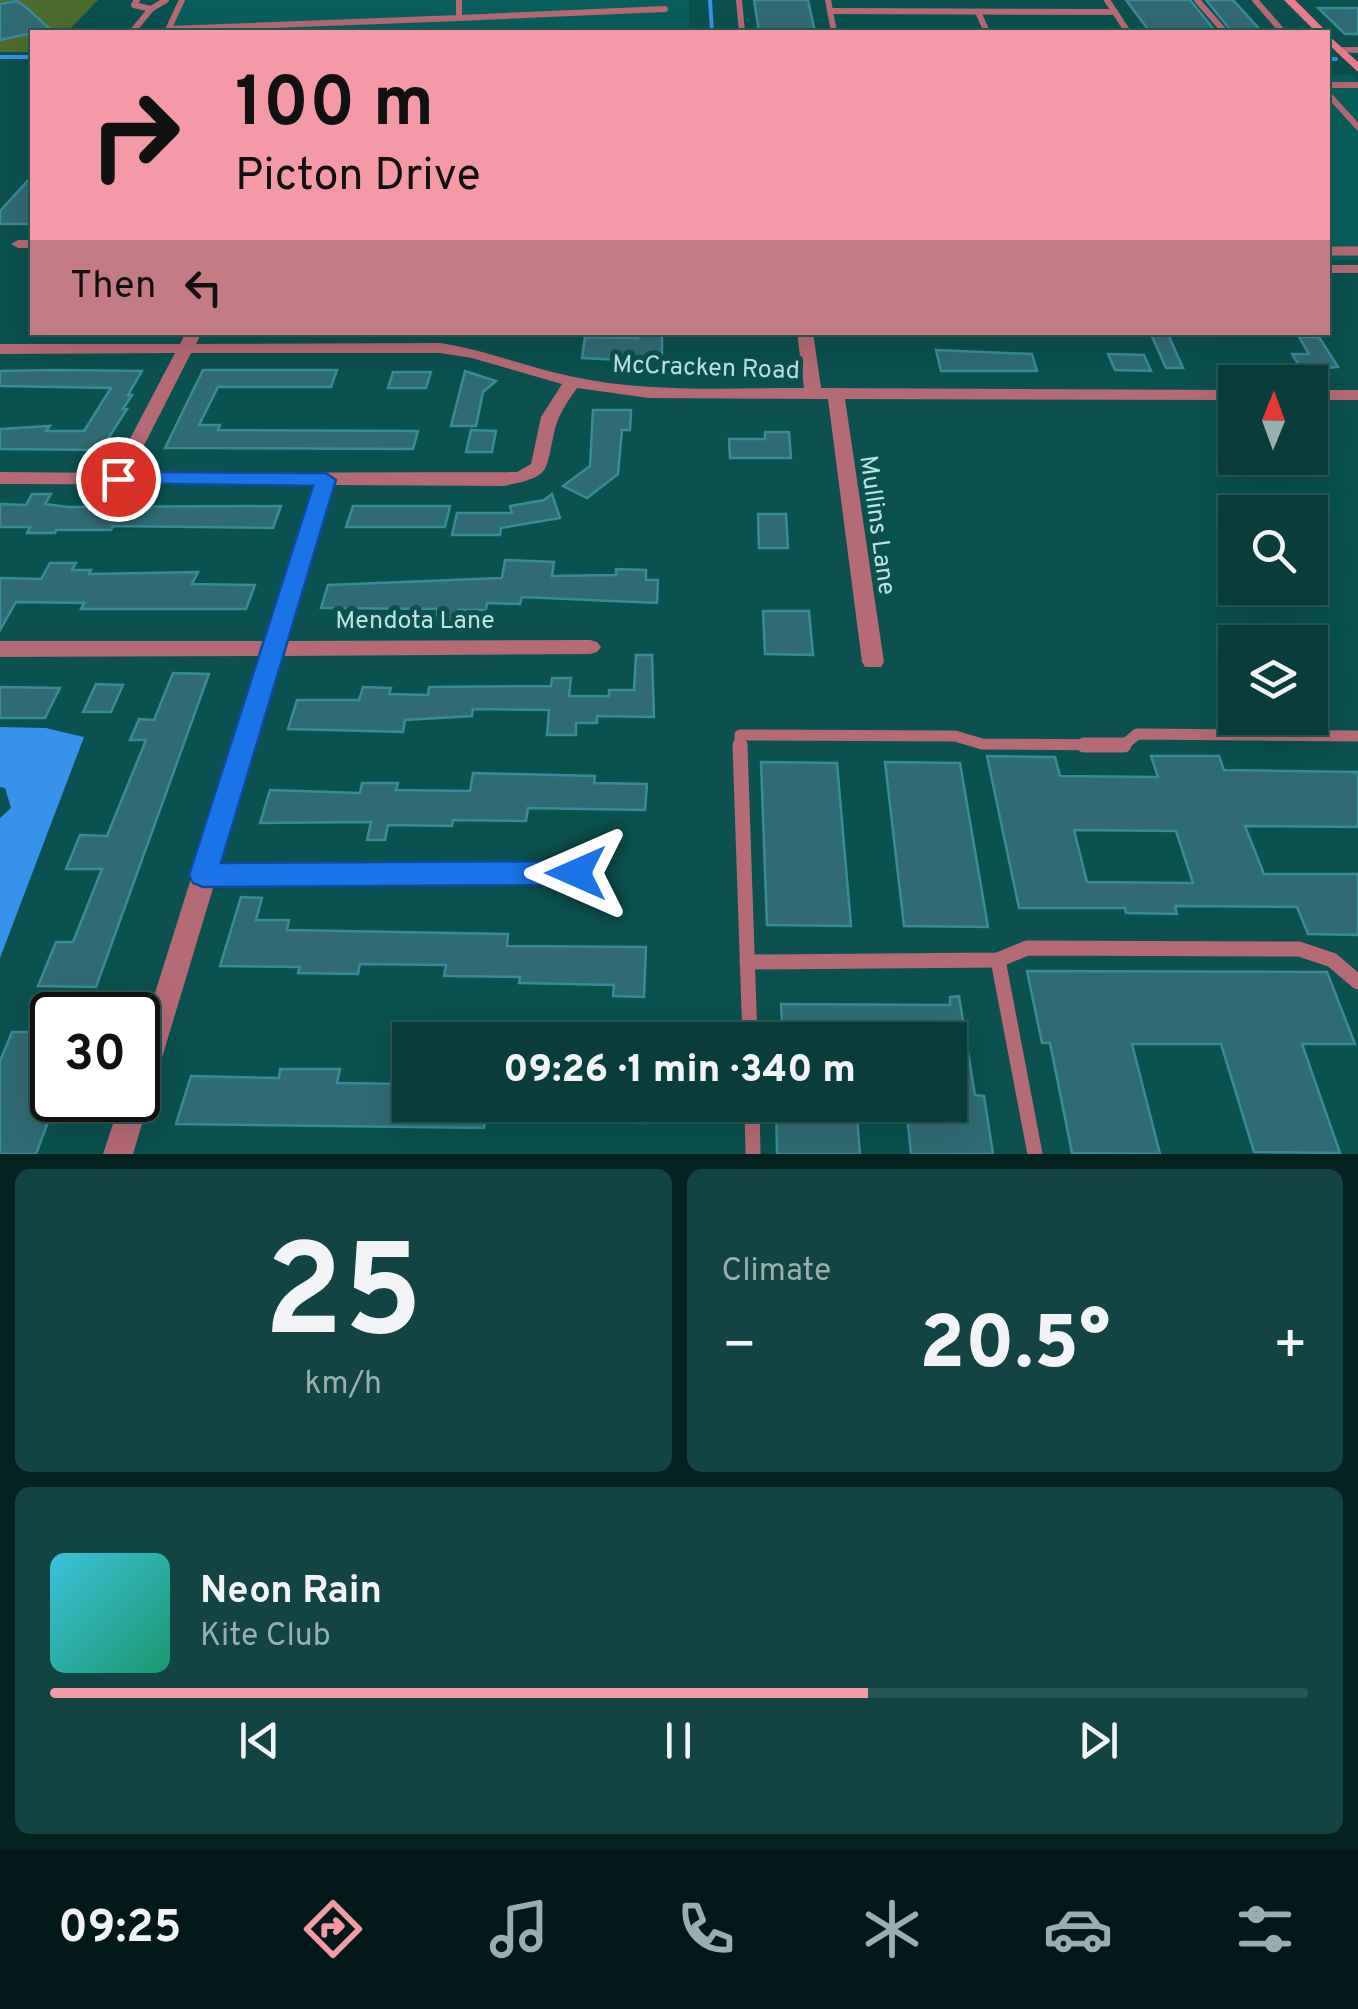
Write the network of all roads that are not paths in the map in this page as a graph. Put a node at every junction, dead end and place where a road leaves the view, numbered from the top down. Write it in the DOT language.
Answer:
graph roads {
  1 [pos="136,0"];
  2 [pos="166,0"];
  3 [pos="182,0"];
  4 [pos="459,0"];
  5 [pos="739,0"];
  6 [pos="828,0"];
  7 [pos="1107,0"];
  8 [pos="1198,0"];
  9 [pos="1255,0"];
  10 [pos="1288,0"];
  11 [pos="151,8"];
  12 [pos="665,10"];
  13 [pos="830,12"];
  14 [pos="978,12"];
  15 [pos="1115,12"];
  16 [pos="459,18"];
  17 [pos="134,30"];
  18 [pos="168,30"];
  19 [pos="190,30"];
  20 [pos="742,30"];
  21 [pos="834,30"];
  22 [pos="986,30"];
  23 [pos="1127,30"];
  24 [pos="1223,30"];
  25 [pos="1282,30"];
  26 [pos="1320,30"];
  27 [pos="1333,46"];
  28 [pos="1358,50"];
  29 [pos="1358,69"];
  30 [pos="1330,86"];
  31 [pos="1358,86"];
  32 [pos="1330,96"];
  33 [pos="1358,127"];
  34 [pos="1330,251"];
  35 [pos="1358,251"];
  36 [pos="1330,269"];
  37 [pos="1358,269"];
  38 [pos="805,335"];
  39 [pos="191,340"];
  40 [pos="0,349"];
  41 [pos="572,382"];
  42 [pos="836,395"];
  43 [pos="1218,395"];
  44 [pos="1328,395"];
  45 [pos="1358,395"];
  46 [pos="814,396"];
  47 [pos="0,478"];
  48 [pos="118,479"];
  49 [pos="326,480"];
  50 [pos="590,646"];
  51 [pos="272,647"];
  52 [pos="0,648"];
  53 [pos="873,662"];
  54 [pos="1358,736"];
  55 [pos="576,873"];
  56 [pos="203,875"];
  57 [pos="998,960"];
  58 [pos="747,962"];
  59 [pos="1358,982"];
  60 [pos="160,1018"];
  61 [pos="749,1022"];
  62 [pos="128,1122"];
  63 [pos="752,1122"];
  64 [pos="118,1154"];
  65 [pos="753,1154"];
  66 [pos="1035,1154"];
  1 -- 11 [label="lane"];
  2 -- 11 [label="lane"];
  3 -- 18 [label="lane"];
  4 -- 16 [label="lane"];
  5 -- 20 [label="lane"];
  6 -- 13 [label="lane"];
  7 -- 15 [label="lane"];
  8 -- 24 [label="lane"];
  9 -- 25 [label="lane"];
  10 -- 26 [label="main road"];
  11 -- 17 [label="lane"];
  12 -- 16 [label="lane"];
  13 -- 14 [label="lane"];
  13 -- 21 [label="lane"];
  14 -- 15 [label="lane"];
  14 -- 22 [label="lane"];
  15 -- 23 [label="lane"];
  16 -- 19 [label="lane"];
  27 -- 28 [label="street"];
  27 -- 29 [label="main road"];
  30 -- 31 [label="lane"];
  32 -- 33 [label="lane"];
  34 -- 35 [label="lane"];
  36 -- 37 [label="street"];
  38 -- 46 [label="street"];
  39 -- 40 [label="street, McCracken Road"];
  39 -- 41 [label="street, McCracken Road"];
  39 -- 48 [label="street"];
  41 -- 46 [label="street, McCracken Road"];
  41 -- 49 [label="street"];
  42 -- 43 [label="street, McCracken Road"];
  42 -- 46 [label="street, McCracken Road"];
  42 -- 53 [label="street, Mullins Lane"];
  44 -- 45 [label="street"];
  47 -- 48 [label="street"];
  48 -- 49 [label="street"];
  49 -- 51 [label="street"];
  50 -- 51 [label="street, Mendota Lane"];
  51 -- 52 [label="street, Mendota Lane"];
  51 -- 56 [label="street"];
  54 -- 58 [label="lane"];
  55 -- 56 [label="street"];
  56 -- 60 [label="street"];
  57 -- 58 [label="lane"];
  57 -- 59 [label="lane"];
  57 -- 66 [label="lane"];
  58 -- 61 [label="lane"];
  62 -- 64 [label="street"];
  63 -- 65 [label="lane"];
}
